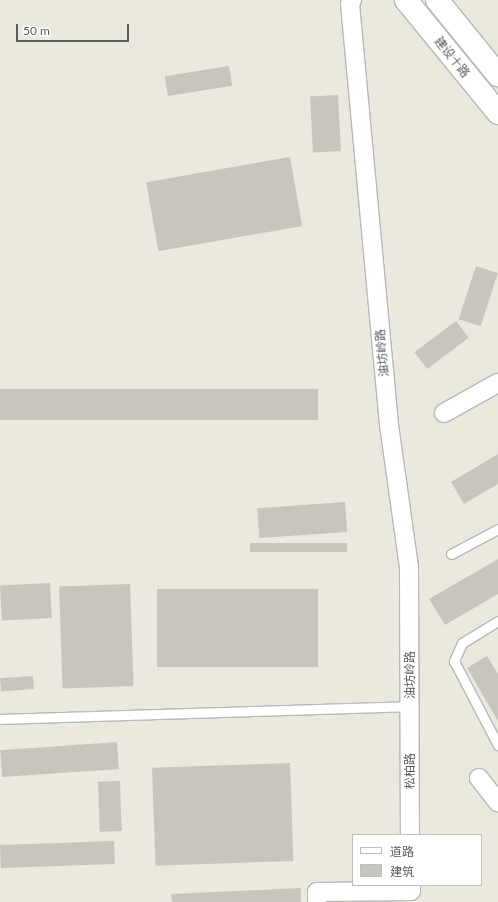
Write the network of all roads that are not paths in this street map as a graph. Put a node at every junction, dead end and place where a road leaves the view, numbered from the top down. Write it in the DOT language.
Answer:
graph roads {
  1 [pos="352,0"];
  2 [pos="406,0"];
  3 [pos="437,0"];
  4 [pos="498,75"];
  5 [pos="498,113"];
  6 [pos="498,383"];
  7 [pos="444,413"];
  8 [pos="498,529"];
  9 [pos="451,554"];
  10 [pos="498,621"];
  11 [pos="410,706"];
  12 [pos="0,720"];
  13 [pos="498,745"];
  14 [pos="479,778"];
  15 [pos="498,802"];
  16 [pos="410,834"];
  17 [pos="411,886"];
  18 [pos="317,902"];
  1 -- 11 [label="street, 油坊岭路"];
  2 -- 5 [label="main road, 建设十路"];
  3 -- 4 [label="main road, 建设十路"];
  6 -- 7 [label="street"];
  8 -- 9 [label="lane"];
  10 -- 13 [label="lane"];
  11 -- 12 [label="lane"];
  11 -- 16 [label="street, 松柏路"];
  14 -- 15 [label="street"];
  17 -- 18 [label="street"];
}
